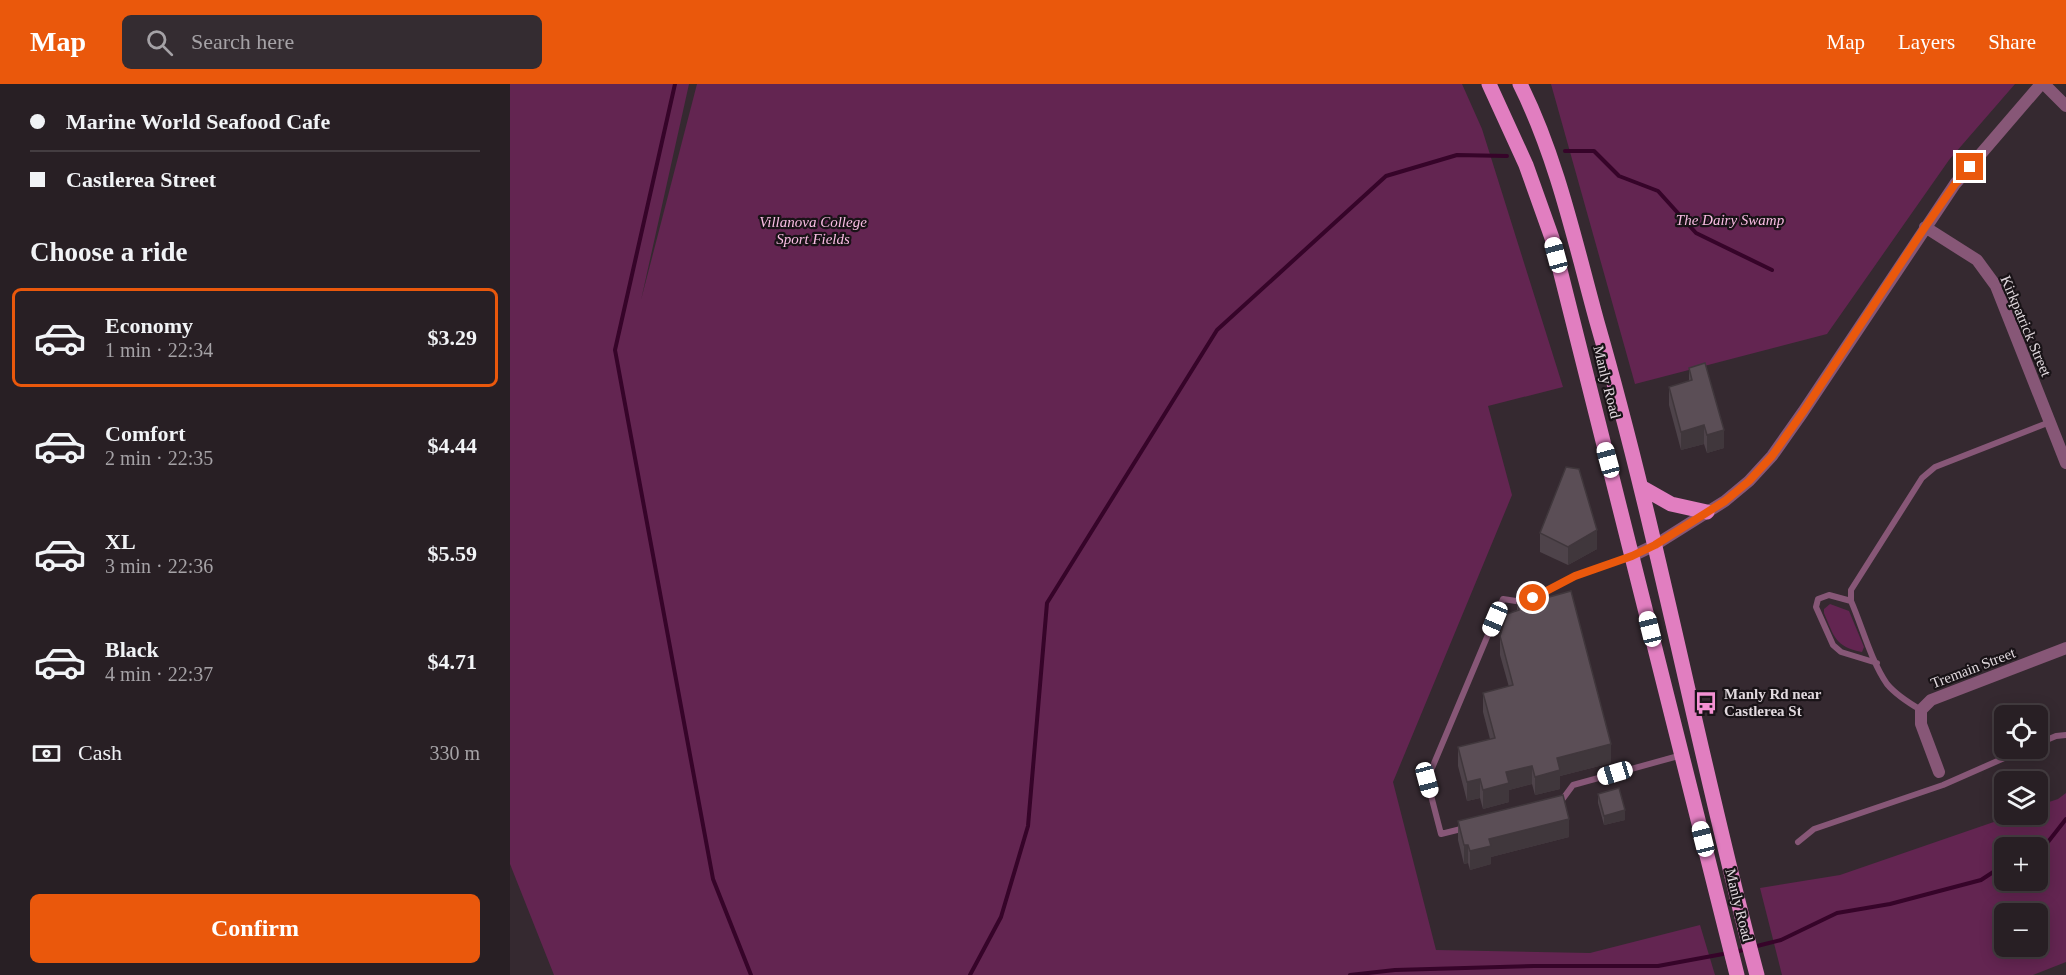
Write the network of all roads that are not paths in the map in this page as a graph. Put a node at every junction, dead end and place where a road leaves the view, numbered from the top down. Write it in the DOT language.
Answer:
graph roads {
  1 [pos="1489,84"];
  2 [pos="1520,84"];
  3 [pos="2043,84"];
  4 [pos="2066,106"];
  5 [pos="1925,227"];
  6 [pos="2050,422"];
  7 [pos="2066,463"];
  8 [pos="1641,487"];
  9 [pos="1707,513"];
  10 [pos="1655,545"];
  11 [pos="1632,556"];
  12 [pos="1851,601"];
  13 [pos="2066,648"];
  14 [pos="1877,663"];
  15 [pos="1921,710"];
  16 [pos="2066,735"];
  17 [pos="2048,739"];
  18 [pos="1682,755"];
  19 [pos="2002,759"];
  20 [pos="1939,772"];
  21 [pos="1944,785"];
  22 [pos="1550,806"];
  23 [pos="1474,825"];
  24 [pos="1798,842"];
  25 [pos="1737,975"];
  26 [pos="1757,975"];
  1 -- 11 [label="main road, Manly Road"];
  2 -- 8 [label="main road, Manly Road"];
  3 -- 4 [label="street"];
  3 -- 5 [label="street"];
  5 -- 6 [label="street, Kirkpatrick Street"];
  5 -- 9 [label="street"];
  6 -- 7 [label="street, Kirkpatrick Street"];
  6 -- 12 [label="lane"];
  8 -- 9 [label="main road"];
  8 -- 10 [label="main road, Manly Road"];
  9 -- 10 [label="street"];
  10 -- 11 [label="street"];
  10 -- 26 [label="main road, Manly Road"];
  11 -- 18 [label="main road, Manly Road"];
  11 -- 23 [label="lane"];
  12 -- 14 [label="lane"];
  12 -- 14 [label="lane"];
  13 -- 15 [label="street, Tremain Street"];
  14 -- 15 [label="lane"];
  15 -- 20 [label="street, Tremain Street"];
  16 -- 17 [label="lane"];
  18 -- 22 [label="lane"];
  18 -- 25 [label="main road, Manly Road"];
  19 -- 21 [label="lane"];
  20 -- 21 [label="lane"];
  21 -- 24 [label="lane"];
}
